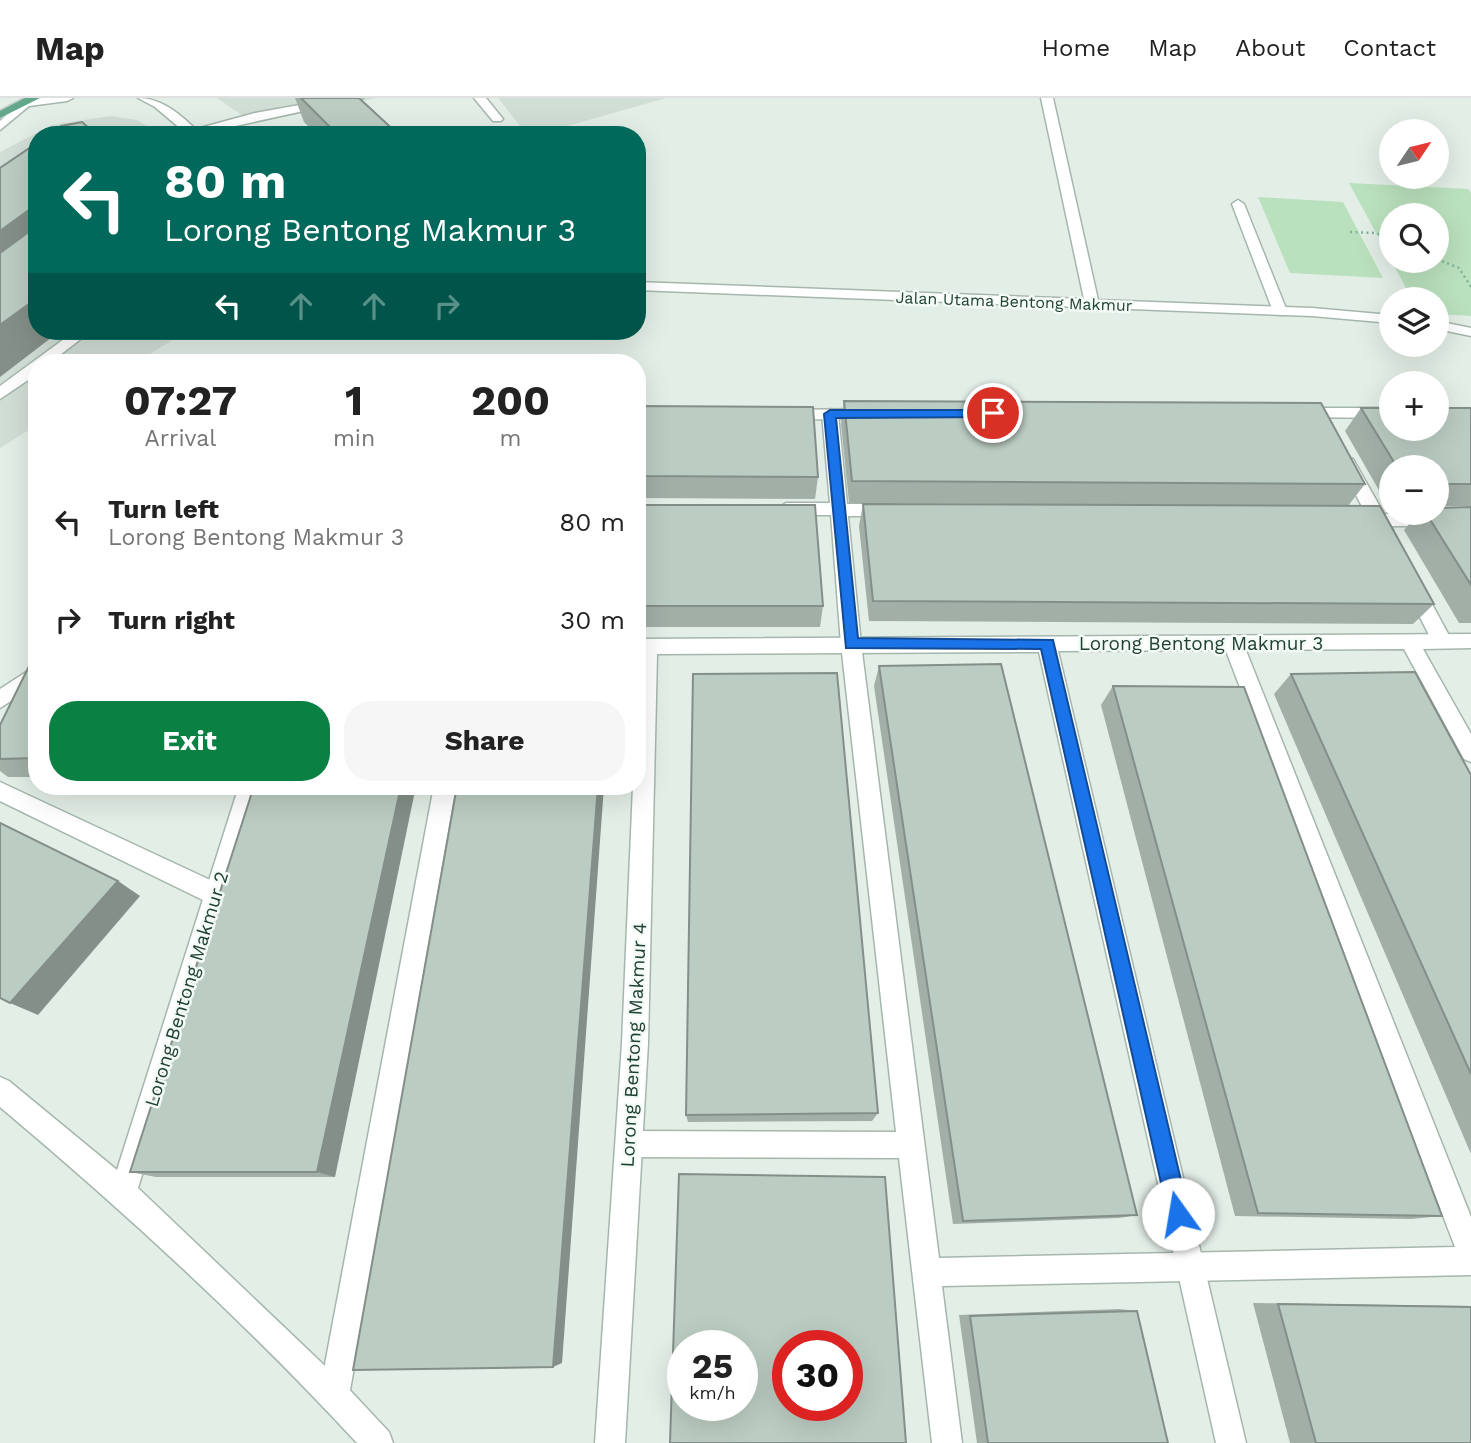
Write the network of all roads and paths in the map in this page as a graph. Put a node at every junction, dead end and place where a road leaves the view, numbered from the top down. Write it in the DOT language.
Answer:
graph roads {
  1 [pos="66,98"];
  2 [pos="145,98"];
  3 [pos="357,98"];
  4 [pos="480,98"];
  5 [pos="1047,98"];
  6 [pos="30,100"];
  7 [pos="262,105"];
  8 [pos="273,113"];
  9 [pos="0,115"];
  10 [pos="497,119"];
  11 [pos="184,126"];
  12 [pos="221,126"];
  13 [pos="0,127"];
  14 [pos="1238,204"];
  15 [pos="1350,232"];
  16 [pos="1379,234"];
  17 [pos="1449,264"];
  18 [pos="646,286"];
  19 [pos="1471,287"];
  20 [pos="1092,305"];
  21 [pos="1280,311"];
  22 [pos="1379,318"];
  23 [pos="1449,327"];
  24 [pos="1471,332"];
  25 [pos="72,340"];
  26 [pos="53,354"];
  27 [pos="28,373"];
  28 [pos="0,394"];
  29 [pos="1277,413"];
  30 [pos="1319,413"];
  31 [pos="1379,413"];
  32 [pos="830,414"];
  33 [pos="886,414"];
  34 [pos="761,415"];
  35 [pos="771,509"];
  36 [pos="838,509"];
  37 [pos="907,511"];
  38 [pos="1337,520"];
  39 [pos="1449,520"];
  40 [pos="1471,520"];
  41 [pos="1379,521"];
  42 [pos="1381,525"];
  43 [pos="1392,545"];
  44 [pos="1404,569"];
  45 [pos="1442,641"];
  46 [pos="1471,641"];
  47 [pos="1233,642"];
  48 [pos="1411,643"];
  49 [pos="851,644"];
  50 [pos="1047,644"];
  51 [pos="646,647"];
  52 [pos="28,680"];
  53 [pos="0,700"];
  54 [pos="1471,753"];
  55 [pos="0,791"];
  56 [pos="247,795"];
  57 [pos="444,795"];
  58 [pos="640,795"];
  59 [pos="215,894"];
  60 [pos="0,1090"];
  61 [pos="629,1144"];
  62 [pos="912,1145"];
  63 [pos="123,1193"];
  64 [pos="1471,1252"];
  65 [pos="1471,1261"];
  66 [pos="1190,1266"];
  67 [pos="928,1272"];
  68 [pos="334,1396"];
  69 [pos="378,1443"];
  70 [pos="610,1443"];
  71 [pos="947,1443"];
  72 [pos="1231,1443"];
  1 -- 6 [label="street"];
  2 -- 11 [label="street"];
  3 -- 8 [label="street"];
  4 -- 10 [label="street"];
  5 -- 20 [label="street"];
  6 -- 9 [label="main road"];
  6 -- 13 [label="street"];
  7 -- 8 [label="street"];
  8 -- 12 [label="street"];
  14 -- 21 [label="street"];
  15 -- 16 [label="path"];
  17 -- 19 [label="path"];
  18 -- 20 [label="street, Jalan Utama Bentong Makmur"];
  20 -- 21 [label="street, Jalan Utama Bentong Makmur"];
  21 -- 22 [label="street, Jalan Utama Bentong Makmur"];
  23 -- 24 [label="street"];
  25 -- 26 [label="street"];
  27 -- 28 [label="street"];
  29 -- 30 [label="street"];
  30 -- 31 [label="street"];
  30 -- 41 [label="street"];
  32 -- 33 [label="street"];
  32 -- 34 [label="street"];
  32 -- 36 [label="street"];
  35 -- 36 [label="street"];
  36 -- 37 [label="street"];
  36 -- 49 [label="street"];
  38 -- 41 [label="street"];
  39 -- 40 [label="street"];
  42 -- 43 [label="street"];
  44 -- 45 [label="street"];
  45 -- 46 [label="street, Lorong Bentong Makmur 3"];
  45 -- 48 [label="street, Lorong Bentong Makmur 3"];
  47 -- 48 [label="street, Lorong Bentong Makmur 3"];
  47 -- 50 [label="street, Lorong Bentong Makmur 3"];
  47 -- 64 [label="street"];
  48 -- 54 [label="street"];
  49 -- 50 [label="street, Lorong Bentong Makmur 3"];
  49 -- 51 [label="street, Lorong Bentong Makmur 3"];
  49 -- 62 [label="street"];
  50 -- 66 [label="street"];
  52 -- 53 [label="street"];
  55 -- 59 [label="street"];
  56 -- 59 [label="street, Lorong Bentong Makmur 2"];
  57 -- 68 [label="street"];
  58 -- 61 [label="street, Lorong Bentong Makmur 4"];
  59 -- 63 [label="street, Lorong Bentong Makmur 2"];
  60 -- 63 [label="street"];
  61 -- 62 [label="street"];
  61 -- 70 [label="street, Lorong Bentong Makmur 4"];
  62 -- 67 [label="street"];
  63 -- 68 [label="street"];
  65 -- 66 [label="street"];
  66 -- 67 [label="street"];
  66 -- 72 [label="street"];
  67 -- 71 [label="street"];
  68 -- 69 [label="street"];
}
